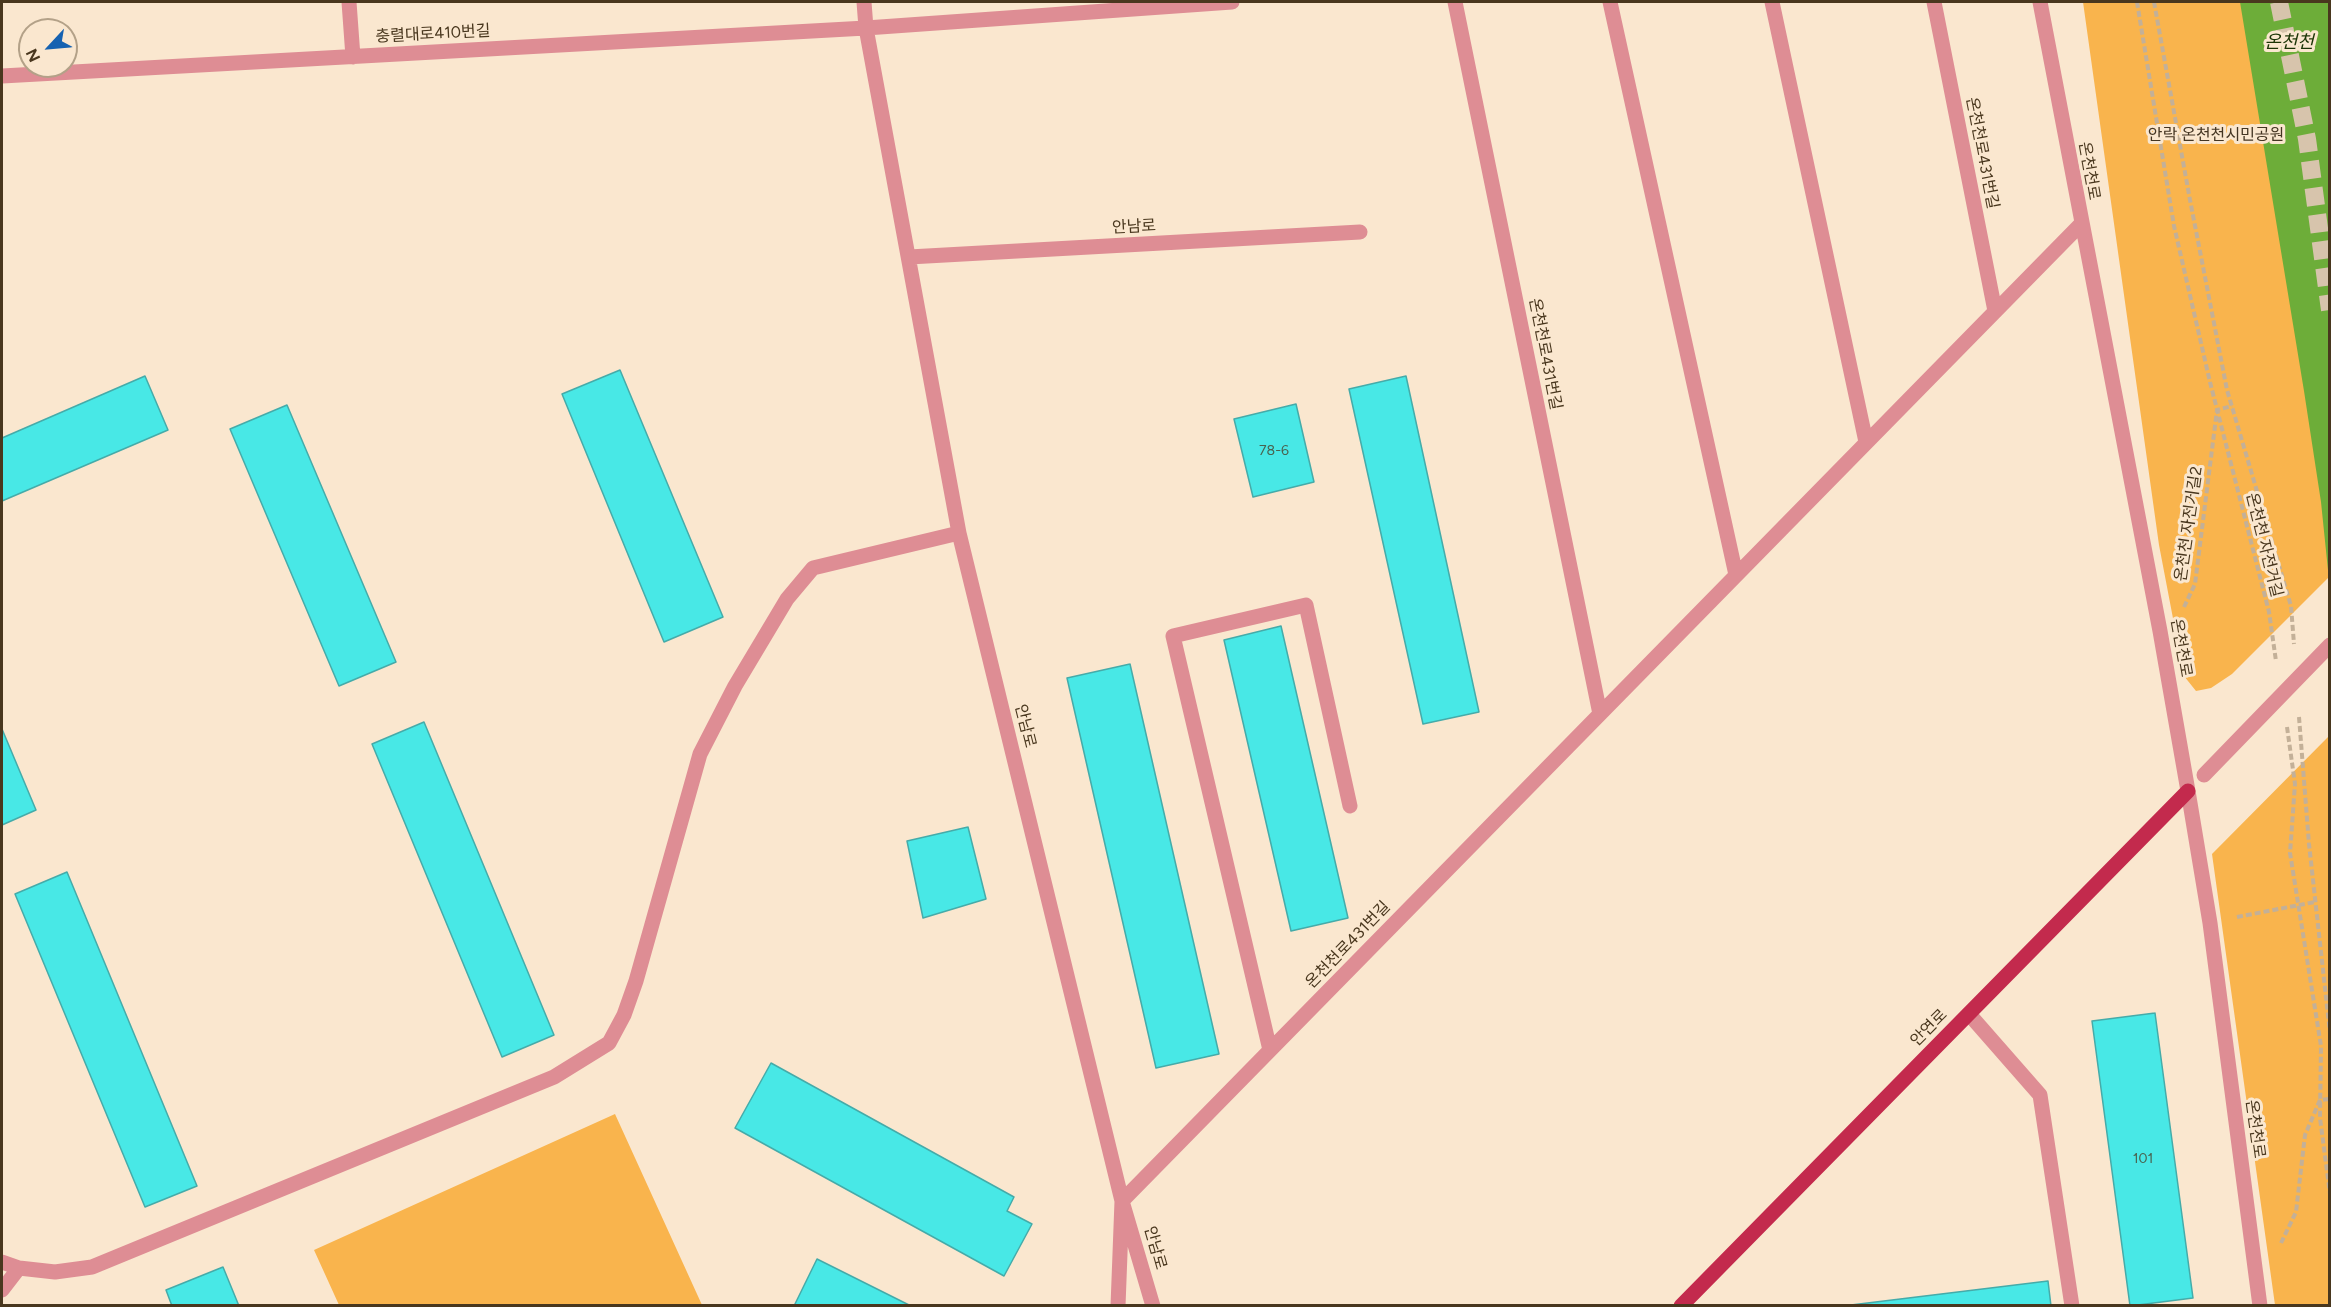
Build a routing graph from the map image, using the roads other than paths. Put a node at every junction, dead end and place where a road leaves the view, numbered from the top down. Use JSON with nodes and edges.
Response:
{"nodes":[{"id":1,"x":349,"y":2,"type":"edge"},
{"id":2,"x":864,"y":2,"type":"edge"},
{"id":3,"x":1232,"y":2,"type":"edge"},
{"id":4,"x":1455,"y":2,"type":"edge"},
{"id":5,"x":1610,"y":2,"type":"edge"},
{"id":6,"x":1772,"y":2,"type":"edge"},
{"id":7,"x":1934,"y":2,"type":"edge"},
{"id":8,"x":2040,"y":2,"type":"edge"},
{"id":9,"x":866,"y":28,"type":"junction"},
{"id":10,"x":353,"y":57,"type":"junction"},
{"id":11,"x":2,"y":76,"type":"edge"},
{"id":12,"x":2081,"y":224,"type":"junction"},
{"id":13,"x":1360,"y":232,"type":"dead end"},
{"id":14,"x":909,"y":257,"type":"junction"},
{"id":15,"x":1995,"y":311,"type":"junction"},
{"id":16,"x":1866,"y":442,"type":"junction"},
{"id":17,"x":959,"y":533,"type":"junction"},
{"id":18,"x":1736,"y":575,"type":"junction"},
{"id":19,"x":2330,"y":645,"type":"edge"},
{"id":20,"x":1600,"y":714,"type":"junction"},
{"id":21,"x":2188,"y":791,"type":"junction"},
{"id":22,"x":1350,"y":806,"type":"dead end"},
{"id":23,"x":1969,"y":1014,"type":"junction"},
{"id":24,"x":1270,"y":1050,"type":"junction"},
{"id":25,"x":1122,"y":1201,"type":"junction"},
{"id":26,"x":2,"y":1262,"type":"edge"},
{"id":27,"x":19,"y":1268,"type":"junction"},
{"id":28,"x":2,"y":1290,"type":"edge"},
{"id":29,"x":1118,"y":1305,"type":"edge"},
{"id":30,"x":1153,"y":1305,"type":"edge"},
{"id":31,"x":1681,"y":1305,"type":"edge"},
{"id":32,"x":2072,"y":1305,"type":"edge"},
{"id":33,"x":2260,"y":1305,"type":"edge"}],
"edges":[{"from":1,"to":10,"type":"street"},
{"from":2,"to":9,"type":"street","name":"안남로"},
{"from":3,"to":9,"type":"street","name":"충렬대로410번길"},
{"from":4,"to":20,"type":"street","name":"온천천로431번길"},
{"from":5,"to":18,"type":"street"},
{"from":6,"to":16,"type":"street"},
{"from":7,"to":15,"type":"street","name":"온천천로431번길"},
{"from":8,"to":12,"type":"street","name":"온천천로"},
{"from":9,"to":10,"type":"street","name":"충렬대로410번길"},
{"from":9,"to":14,"type":"street","name":"안남로"},
{"from":10,"to":11,"type":"street","name":"충렬대로410번길"},
{"from":12,"to":15,"type":"street","name":"온천천로431번길"},
{"from":12,"to":21,"type":"street","name":"온천천로"},
{"from":13,"to":14,"type":"street","name":"안남로"},
{"from":14,"to":17,"type":"street","name":"안남로"},
{"from":15,"to":16,"type":"street","name":"온천천로431번길"},
{"from":16,"to":18,"type":"street","name":"온천천로431번길"},
{"from":17,"to":25,"type":"street","name":"안남로"},
{"from":17,"to":27,"type":"street"},
{"from":18,"to":20,"type":"street","name":"온천천로431번길"},
{"from":19,"to":21,"type":"street","name":"안연로","bridge":true},
{"from":20,"to":24,"type":"street","name":"온천천로431번길"},
{"from":21,"to":23,"type":"main road","name":"안연로"},
{"from":21,"to":33,"type":"street","name":"온천천로"},
{"from":22,"to":24,"type":"street"},
{"from":23,"to":31,"type":"main road","name":"안연로"},
{"from":23,"to":32,"type":"street"},
{"from":24,"to":25,"type":"street","name":"온천천로431번길"},
{"from":25,"to":29,"type":"street","name":"안남로"},
{"from":25,"to":30,"type":"street","name":"안남로"},
{"from":26,"to":27,"type":"street"},
{"from":27,"to":28,"type":"street"}]}
